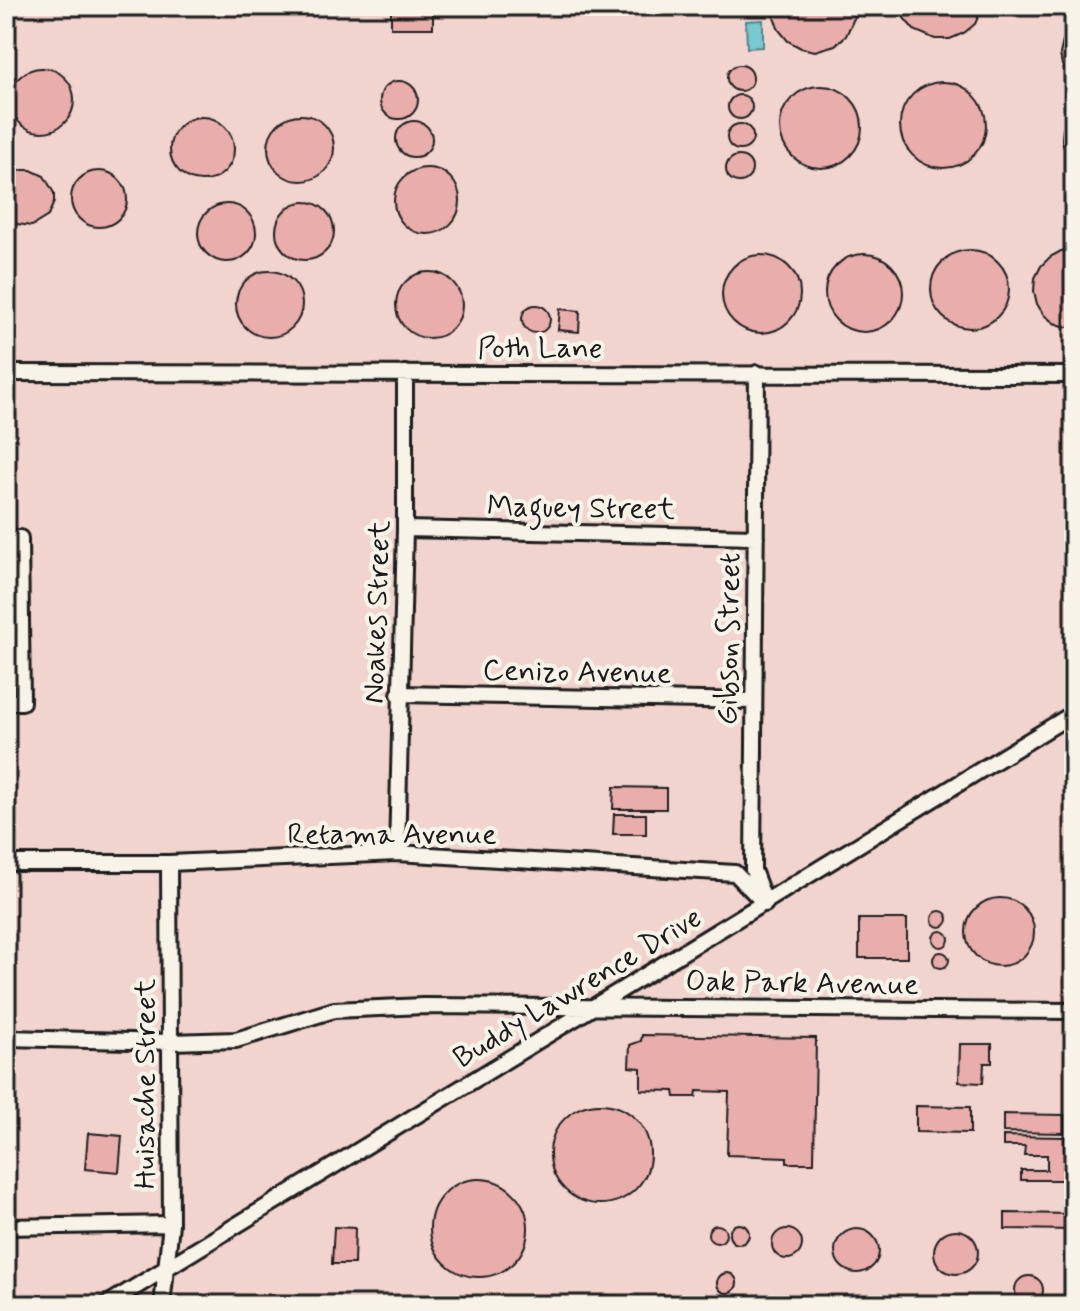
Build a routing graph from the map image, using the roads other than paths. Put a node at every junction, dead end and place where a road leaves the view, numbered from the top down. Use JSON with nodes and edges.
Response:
{"nodes":[{"id":1,"x":6,"y":373,"type":"edge"},
{"id":2,"x":405,"y":373,"type":"junction"},
{"id":3,"x":757,"y":373,"type":"junction"},
{"id":4,"x":1074,"y":375,"type":"edge"},
{"id":5,"x":405,"y":529,"type":"junction"},
{"id":6,"x":756,"y":537,"type":"junction"},
{"id":7,"x":13,"y":538,"type":"edge"},
{"id":8,"x":399,"y":694,"type":"junction"},
{"id":9,"x":753,"y":701,"type":"junction"},
{"id":10,"x":6,"y":702,"type":"edge"},
{"id":11,"x":1074,"y":713,"type":"edge"},
{"id":12,"x":397,"y":853,"type":"junction"},
{"id":13,"x":6,"y":863,"type":"edge"},
{"id":14,"x":169,"y":863,"type":"junction"},
{"id":15,"x":765,"y":904,"type":"junction"},
{"id":16,"x":595,"y":1006,"type":"junction"},
{"id":17,"x":1074,"y":1011,"type":"edge"},
{"id":18,"x":6,"y":1038,"type":"edge"},
{"id":19,"x":171,"y":1042,"type":"junction"},
{"id":20,"x":171,"y":1224,"type":"junction"},
{"id":21,"x":6,"y":1227,"type":"edge"},
{"id":22,"x":165,"y":1271,"type":"junction"},
{"id":23,"x":106,"y":1305,"type":"edge"},
{"id":24,"x":162,"y":1305,"type":"edge"}],
"edges":[{"from":1,"to":2,"type":"street","name":"Poth Lane"},
{"from":2,"to":3,"type":"street","name":"Poth Lane"},
{"from":2,"to":5,"type":"street","name":"Noakes Street"},
{"from":3,"to":4,"type":"street","name":"Poth Lane"},
{"from":3,"to":6,"type":"street","name":"Gibson Street"},
{"from":5,"to":6,"type":"street","name":"Maguey Street"},
{"from":5,"to":8,"type":"street","name":"Noakes Street"},
{"from":6,"to":9,"type":"street","name":"Gibson Street"},
{"from":7,"to":10,"type":"street"},
{"from":8,"to":9,"type":"street","name":"Cenizo Avenue"},
{"from":8,"to":12,"type":"street","name":"Noakes Street"},
{"from":9,"to":15,"type":"street","name":"Gibson Street"},
{"from":11,"to":15,"type":"street","name":"Buddy Lawrence Drive"},
{"from":12,"to":14,"type":"street","name":"Retama Avenue"},
{"from":12,"to":15,"type":"street","name":"Retama Avenue"},
{"from":13,"to":14,"type":"street","name":"Retama Avenue"},
{"from":14,"to":19,"type":"street","name":"Huisache Street"},
{"from":15,"to":16,"type":"street","name":"Buddy Lawrence Drive"},
{"from":16,"to":17,"type":"street","name":"Oak Park Avenue"},
{"from":16,"to":19,"type":"street","name":"Oak Park Avenue"},
{"from":16,"to":22,"type":"street","name":"Buddy Lawrence Drive"},
{"from":18,"to":19,"type":"street","name":"Oak Park Avenue"},
{"from":19,"to":20,"type":"street","name":"Huisache Street"},
{"from":20,"to":21,"type":"street"},
{"from":20,"to":22,"type":"street","name":"Huisache Street"},
{"from":22,"to":23,"type":"street","name":"Buddy Lawrence Drive"},
{"from":22,"to":24,"type":"street","name":"Huisache Street"}]}
